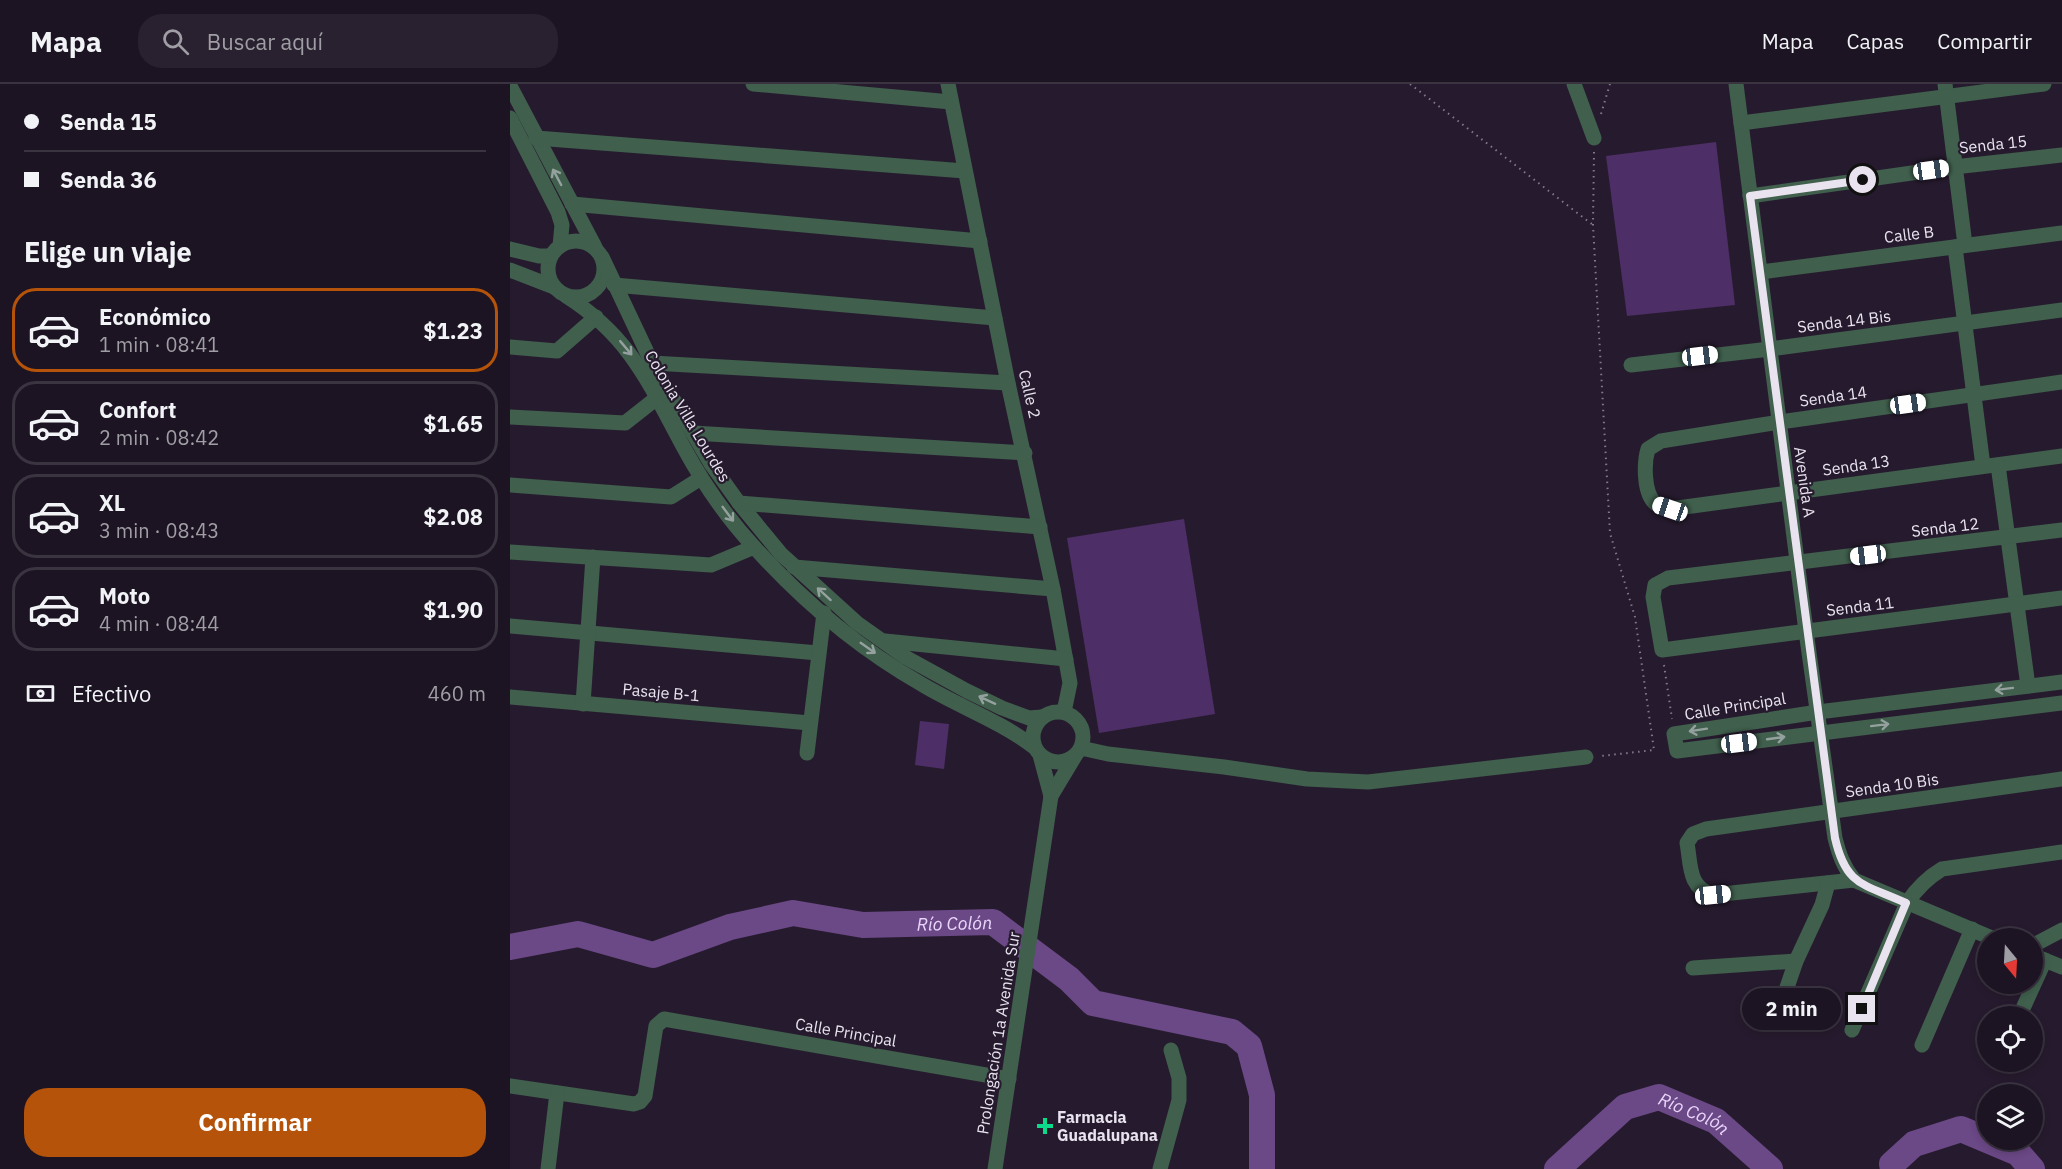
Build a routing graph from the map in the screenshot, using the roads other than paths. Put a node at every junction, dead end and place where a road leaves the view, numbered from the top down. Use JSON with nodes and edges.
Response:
{"nodes":[{"id":1,"x":753,"y":84,"type":"edge"},
{"id":2,"x":948,"y":84,"type":"edge"},
{"id":3,"x":1574,"y":84,"type":"edge"},
{"id":4,"x":1736,"y":84,"type":"edge"},
{"id":5,"x":2044,"y":84,"type":"edge"},
{"id":6,"x":510,"y":86,"type":"edge"},
{"id":7,"x":1946,"y":91,"type":"edge"},
{"id":8,"x":951,"y":102,"type":"junction"},
{"id":9,"x":510,"y":118,"type":"edge"},
{"id":10,"x":1741,"y":123,"type":"junction"},
{"id":11,"x":536,"y":138,"type":"junction"},
{"id":12,"x":1594,"y":138,"type":"road end"},
{"id":13,"x":2062,"y":155,"type":"edge"},
{"id":14,"x":1954,"y":167,"type":"junction"},
{"id":15,"x":965,"y":171,"type":"junction"},
{"id":16,"x":1750,"y":196,"type":"junction"},
{"id":17,"x":572,"y":204,"type":"junction"},
{"id":18,"x":2062,"y":233,"type":"edge"},
{"id":19,"x":980,"y":241,"type":"junction"},
{"id":20,"x":1960,"y":246,"type":"junction"},
{"id":21,"x":510,"y":249,"type":"edge"},
{"id":22,"x":555,"y":251,"type":"junction"},
{"id":23,"x":598,"y":252,"type":"junction"},
{"id":24,"x":510,"y":270,"type":"edge"},
{"id":25,"x":1761,"y":272,"type":"junction"},
{"id":26,"x":615,"y":285,"type":"junction"},
{"id":27,"x":554,"y":286,"type":"junction"},
{"id":28,"x":566,"y":296,"type":"junction"},
{"id":29,"x":2062,"y":310,"type":"edge"},
{"id":30,"x":596,"y":317,"type":"junction"},
{"id":31,"x":995,"y":318,"type":"junction"},
{"id":32,"x":1965,"y":324,"type":"junction"},
{"id":33,"x":510,"y":347,"type":"edge"},
{"id":34,"x":1770,"y":349,"type":"junction"},
{"id":35,"x":652,"y":363,"type":"junction"},
{"id":36,"x":1631,"y":365,"type":"dead end"},
{"id":37,"x":2062,"y":382,"type":"edge"},
{"id":38,"x":1008,"y":383,"type":"junction"},
{"id":39,"x":1972,"y":394,"type":"junction"},
{"id":40,"x":658,"y":397,"type":"junction"},
{"id":41,"x":510,"y":417,"type":"edge"},
{"id":42,"x":1779,"y":422,"type":"junction"},
{"id":43,"x":693,"y":433,"type":"junction"},
{"id":44,"x":1025,"y":453,"type":"junction"},
{"id":45,"x":2062,"y":456,"type":"edge"},
{"id":46,"x":1998,"y":465,"type":"junction"},
{"id":47,"x":1983,"y":466,"type":"junction"},
{"id":48,"x":701,"y":478,"type":"junction"},
{"id":49,"x":510,"y":485,"type":"edge"},
{"id":50,"x":1788,"y":493,"type":"junction"},
{"id":51,"x":739,"y":503,"type":"junction"},
{"id":52,"x":1656,"y":504,"type":"joint"},
{"id":53,"x":1040,"y":527,"type":"junction"},
{"id":54,"x":2062,"y":530,"type":"edge"},
{"id":55,"x":2008,"y":537,"type":"junction"},
{"id":56,"x":754,"y":547,"type":"junction"},
{"id":57,"x":510,"y":552,"type":"edge"},
{"id":58,"x":593,"y":556,"type":"junction"},
{"id":59,"x":1798,"y":564,"type":"junction"},
{"id":60,"x":795,"y":567,"type":"junction"},
{"id":61,"x":1053,"y":589,"type":"junction"},
{"id":62,"x":2062,"y":598,"type":"edge"},
{"id":63,"x":2018,"y":604,"type":"junction"},
{"id":64,"x":824,"y":613,"type":"junction"},
{"id":65,"x":510,"y":626,"type":"edge"},
{"id":66,"x":1806,"y":631,"type":"junction"},
{"id":67,"x":588,"y":632,"type":"junction"},
{"id":68,"x":882,"y":641,"type":"junction"},
{"id":69,"x":1662,"y":650,"type":"joint"},
{"id":70,"x":818,"y":653,"type":"junction"},
{"id":71,"x":1066,"y":659,"type":"junction"},
{"id":72,"x":2062,"y":682,"type":"edge"},
{"id":73,"x":2028,"y":686,"type":"junction"},
{"id":74,"x":510,"y":697,"type":"edge"},
{"id":75,"x":2062,"y":703,"type":"edge"},
{"id":76,"x":583,"y":704,"type":"junction"},
{"id":77,"x":1064,"y":712,"type":"junction"},
{"id":78,"x":1818,"y":712,"type":"junction"},
{"id":79,"x":1042,"y":717,"type":"junction"},
{"id":80,"x":810,"y":723,"type":"junction"},
{"id":81,"x":1822,"y":732,"type":"junction"},
{"id":82,"x":1037,"y":751,"type":"junction"},
{"id":83,"x":1078,"y":752,"type":"junction"},
{"id":84,"x":807,"y":753,"type":"dead end"},
{"id":85,"x":1586,"y":757,"type":"road end"},
{"id":86,"x":2062,"y":779,"type":"edge"},
{"id":87,"x":1051,"y":796,"type":"junction"},
{"id":88,"x":1832,"y":812,"type":"junction"},
{"id":89,"x":2062,"y":852,"type":"edge"},
{"id":90,"x":1854,"y":880,"type":"junction"},
{"id":91,"x":1828,"y":883,"type":"junction"},
{"id":92,"x":1906,"y":903,"type":"junction"},
{"id":93,"x":1972,"y":930,"type":"junction"},
{"id":94,"x":2062,"y":930,"type":"edge"},
{"id":95,"x":1977,"y":932,"type":"edge"},
{"id":96,"x":2043,"y":940,"type":"edge"},
{"id":97,"x":2043,"y":959,"type":"edge"},
{"id":98,"x":1796,"y":961,"type":"junction"},
{"id":99,"x":2062,"y":967,"type":"edge"},
{"id":100,"x":1693,"y":968,"type":"dead end"},
{"id":101,"x":1783,"y":999,"type":"dead end"},
{"id":102,"x":1852,"y":1030,"type":"dead end"},
{"id":103,"x":1922,"y":1045,"type":"dead end"},
{"id":104,"x":1171,"y":1050,"type":"dead end"},
{"id":105,"x":1009,"y":1079,"type":"junction"},
{"id":106,"x":510,"y":1086,"type":"edge"},
{"id":107,"x":556,"y":1093,"type":"junction"},
{"id":108,"x":548,"y":1169,"type":"edge"},
{"id":109,"x":995,"y":1169,"type":"edge"},
{"id":110,"x":1160,"y":1169,"type":"edge"}],
"edges":[{"from":1,"to":8,"type":"street"},
{"from":2,"to":8,"type":"street","name":"Calle 2"},
{"from":3,"to":12,"type":"street"},
{"from":4,"to":10,"type":"street","name":"Avenida A"},
{"from":5,"to":7,"type":"street"},
{"from":6,"to":11,"type":"street","name":"Colonia Villa Lourdes"},
{"from":7,"to":10,"type":"street"},
{"from":7,"to":14,"type":"street"},
{"from":8,"to":15,"type":"street","name":"Calle 2"},
{"from":9,"to":22,"type":"street"},
{"from":10,"to":16,"type":"street","name":"Avenida A"},
{"from":11,"to":15,"type":"street"},
{"from":17,"to":11,"type":"street","name":"Colonia Villa Lourdes","one_way":true},
{"from":13,"to":14,"type":"street","name":"Senda 15"},
{"from":14,"to":16,"type":"street","name":"Senda 15"},
{"from":14,"to":20,"type":"street"},
{"from":15,"to":19,"type":"street","name":"Calle 2"},
{"from":16,"to":25,"type":"street","name":"Avenida A"},
{"from":17,"to":19,"type":"street"},
{"from":17,"to":23,"type":"street","name":"Colonia Villa Lourdes"},
{"from":18,"to":20,"type":"street","name":"Calle B"},
{"from":19,"to":31,"type":"street","name":"Calle 2"},
{"from":20,"to":25,"type":"street","name":"Calle B"},
{"from":20,"to":32,"type":"street"},
{"from":21,"to":22,"type":"street"},
{"from":22,"to":23,"type":"street"},
{"from":22,"to":27,"type":"street"},
{"from":23,"to":26,"type":"street","name":"Colonia Villa Lourdes"},
{"from":23,"to":28,"type":"street"},
{"from":24,"to":27,"type":"street"},
{"from":25,"to":34,"type":"street","name":"Avenida A"},
{"from":26,"to":31,"type":"street"},
{"from":26,"to":35,"type":"street","name":"Colonia Villa Lourdes"},
{"from":27,"to":28,"type":"street"},
{"from":28,"to":30,"type":"street","name":"Colonia Villa Lourdes"},
{"from":29,"to":32,"type":"street","name":"Senda 14 Bis"},
{"from":30,"to":33,"type":"street"},
{"from":30,"to":40,"type":"street","name":"Colonia Villa Lourdes","one_way":true},
{"from":31,"to":38,"type":"street","name":"Calle 2"},
{"from":32,"to":34,"type":"street","name":"Senda 14 Bis"},
{"from":32,"to":39,"type":"street"},
{"from":34,"to":36,"type":"street","name":"Senda 14 Bis"},
{"from":34,"to":42,"type":"street","name":"Avenida A"},
{"from":35,"to":38,"type":"street"},
{"from":35,"to":43,"type":"street","name":"Colonia Villa Lourdes"},
{"from":37,"to":39,"type":"street","name":"Senda 14"},
{"from":38,"to":44,"type":"street","name":"Calle 2"},
{"from":39,"to":42,"type":"street","name":"Senda 14"},
{"from":39,"to":47,"type":"street"},
{"from":40,"to":41,"type":"street"},
{"from":40,"to":48,"type":"street","name":"Colonia Villa Lourdes"},
{"from":42,"to":50,"type":"street","name":"Avenida A"},
{"from":42,"to":52,"type":"street","name":"Senda 14"},
{"from":43,"to":44,"type":"street"},
{"from":43,"to":51,"type":"street","name":"Colonia Villa Lourdes"},
{"from":44,"to":53,"type":"street","name":"Calle 2"},
{"from":45,"to":46,"type":"street","name":"Senda 13"},
{"from":46,"to":47,"type":"street","name":"Senda 13"},
{"from":46,"to":55,"type":"street"},
{"from":47,"to":50,"type":"street","name":"Senda 13"},
{"from":48,"to":49,"type":"street"},
{"from":48,"to":56,"type":"street","name":"Colonia Villa Lourdes","one_way":true},
{"from":50,"to":52,"type":"street","name":"Senda 13"},
{"from":50,"to":59,"type":"street","name":"Avenida A"},
{"from":51,"to":53,"type":"street"},
{"from":51,"to":60,"type":"street","name":"Colonia Villa Lourdes"},
{"from":53,"to":61,"type":"street","name":"Calle 2"},
{"from":54,"to":55,"type":"street","name":"Senda 12"},
{"from":55,"to":59,"type":"street","name":"Senda 12"},
{"from":55,"to":63,"type":"street"},
{"from":56,"to":58,"type":"street"},
{"from":56,"to":64,"type":"street","name":"Colonia Villa Lourdes"},
{"from":57,"to":58,"type":"street"},
{"from":58,"to":67,"type":"street"},
{"from":59,"to":66,"type":"street","name":"Avenida A"},
{"from":59,"to":69,"type":"street","name":"Senda 12"},
{"from":60,"to":61,"type":"street"},
{"from":68,"to":60,"type":"street","name":"Colonia Villa Lourdes","one_way":true},
{"from":61,"to":71,"type":"street","name":"Calle 2"},
{"from":62,"to":63,"type":"street","name":"Senda 11"},
{"from":63,"to":66,"type":"street","name":"Senda 11"},
{"from":63,"to":73,"type":"street"},
{"from":64,"to":70,"type":"street"},
{"from":64,"to":82,"type":"street","name":"Colonia Villa Lourdes","one_way":true},
{"from":65,"to":67,"type":"street"},
{"from":66,"to":69,"type":"street","name":"Senda 11"},
{"from":66,"to":78,"type":"street","name":"Avenida A"},
{"from":67,"to":70,"type":"street"},
{"from":67,"to":76,"type":"street"},
{"from":68,"to":71,"type":"street"},
{"from":79,"to":68,"type":"street","name":"Colonia Villa Lourdes","one_way":true},
{"from":70,"to":80,"type":"street"},
{"from":71,"to":77,"type":"street","name":"Calle 2"},
{"from":72,"to":73,"type":"street","name":"Calle Principal"},
{"from":73,"to":78,"type":"street","name":"Calle Principal","one_way":true},
{"from":74,"to":76,"type":"street","name":"Pasaje B-1"},
{"from":81,"to":75,"type":"street","name":"Calle Principal","one_way":true},
{"from":76,"to":80,"type":"street","name":"Pasaje B-1"},
{"from":77,"to":79,"type":"street"},
{"from":77,"to":83,"type":"street"},
{"from":78,"to":81,"type":"street","name":"Avenida A"},
{"from":78,"to":81,"type":"street","name":"Calle Principal","one_way":true},
{"from":79,"to":82,"type":"street"},
{"from":80,"to":84,"type":"street"},
{"from":81,"to":88,"type":"street","name":"Avenida A"},
{"from":82,"to":83,"type":"street"},
{"from":82,"to":87,"type":"street","name":"Prolongación 1a Avenida Sur"},
{"from":83,"to":85,"type":"street"},
{"from":83,"to":87,"type":"street","name":"Prolongación 1a Avenida Sur"},
{"from":86,"to":88,"type":"street","name":"Senda 10 Bis"},
{"from":87,"to":105,"type":"street","name":"Prolongación 1a Avenida Sur"},
{"from":88,"to":90,"type":"street","name":"Avenida A"},
{"from":88,"to":91,"type":"street","name":"Senda 10 Bis"},
{"from":89,"to":92,"type":"street"},
{"from":90,"to":91,"type":"street"},
{"from":90,"to":92,"type":"street"},
{"from":91,"to":98,"type":"street"},
{"from":92,"to":93,"type":"street"},
{"from":92,"to":102,"type":"street"},
{"from":93,"to":95,"type":"street"},
{"from":93,"to":103,"type":"street"},
{"from":94,"to":96,"type":"street"},
{"from":97,"to":99,"type":"street"},
{"from":98,"to":100,"type":"street"},
{"from":98,"to":101,"type":"street"},
{"from":104,"to":110,"type":"street"},
{"from":105,"to":107,"type":"street","name":"Calle Principal"},
{"from":105,"to":109,"type":"street","name":"Prolongación 1a Avenida Sur"},
{"from":106,"to":107,"type":"street"},
{"from":107,"to":108,"type":"street"}]}
